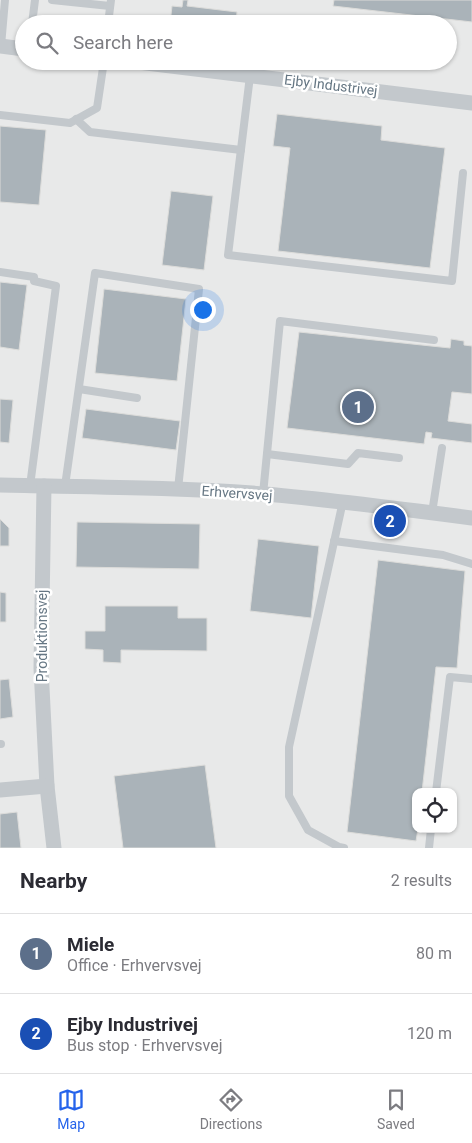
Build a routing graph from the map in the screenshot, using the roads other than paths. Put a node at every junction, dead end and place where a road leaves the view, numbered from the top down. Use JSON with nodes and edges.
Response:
{"nodes":[{"id":1,"x":5,"y":0,"type":"edge"},
{"id":2,"x":35,"y":0,"type":"edge"},
{"id":3,"x":52,"y":0,"type":"edge"},
{"id":4,"x":110,"y":3,"type":"edge"},
{"id":5,"x":33,"y":15,"type":"edge"},
{"id":6,"x":0,"y":46,"type":"edge"},
{"id":7,"x":15,"y":48,"type":"edge"},
{"id":8,"x":103,"y":70,"type":"edge"},
{"id":9,"x":202,"y":70,"type":"edge"},
{"id":10,"x":250,"y":76,"type":"junction"},
{"id":11,"x":472,"y":103,"type":"edge"},
{"id":12,"x":0,"y":116,"type":"edge"},
{"id":13,"x":76,"y":120,"type":"junction"},
{"id":14,"x":241,"y":150,"type":"junction"},
{"id":15,"x":464,"y":173,"type":"dead end"},
{"id":16,"x":0,"y":272,"type":"edge"},
{"id":17,"x":434,"y":340,"type":"dead end"},
{"id":18,"x":79,"y":389,"type":"junction"},
{"id":19,"x":137,"y":398,"type":"dead end"},
{"id":20,"x":442,"y":448,"type":"dead end"},
{"id":21,"x":267,"y":454,"type":"junction"},
{"id":22,"x":399,"y":458,"type":"dead end"},
{"id":23,"x":0,"y":485,"type":"edge"},
{"id":24,"x":37,"y":486,"type":"junction"},
{"id":25,"x":65,"y":486,"type":"junction"},
{"id":26,"x":178,"y":489,"type":"junction"},
{"id":27,"x":263,"y":494,"type":"junction"},
{"id":28,"x":343,"y":501,"type":"junction"},
{"id":29,"x":432,"y":513,"type":"junction"},
{"id":30,"x":472,"y":518,"type":"edge"},
{"id":31,"x":334,"y":541,"type":"junction"},
{"id":32,"x":472,"y":564,"type":"edge"},
{"id":33,"x":472,"y":679,"type":"edge"},
{"id":34,"x":47,"y":786,"type":"junction"},
{"id":35,"x":436,"y":788,"type":"edge"},
{"id":36,"x":0,"y":790,"type":"edge"},
{"id":37,"x":431,"y":833,"type":"edge"},
{"id":38,"x":54,"y":848,"type":"edge"},
{"id":39,"x":344,"y":848,"type":"edge"},
{"id":40,"x":429,"y":848,"type":"edge"}],
"edges":[{"from":1,"to":6,"type":"lane"},
{"from":2,"to":5,"type":"lane"},
{"from":3,"to":4,"type":"lane"},
{"from":6,"to":7,"type":"street"},
{"from":8,"to":13,"type":"lane"},
{"from":9,"to":10,"type":"street","name":"Ejby Industrivej"},
{"from":10,"to":11,"type":"street","name":"Ejby Industrivej"},
{"from":10,"to":14,"type":"lane"},
{"from":12,"to":13,"type":"lane"},
{"from":13,"to":14,"type":"lane"},
{"from":14,"to":15,"type":"lane"},
{"from":16,"to":24,"type":"lane"},
{"from":17,"to":21,"type":"lane"},
{"from":18,"to":19,"type":"lane"},
{"from":18,"to":25,"type":"lane"},
{"from":18,"to":26,"type":"lane"},
{"from":20,"to":29,"type":"lane"},
{"from":21,"to":22,"type":"lane"},
{"from":21,"to":27,"type":"lane"},
{"from":23,"to":24,"type":"street","name":"Erhvervsvej"},
{"from":24,"to":25,"type":"street","name":"Erhvervsvej"},
{"from":24,"to":34,"type":"street","name":"Produktionsvej"},
{"from":25,"to":26,"type":"street","name":"Erhvervsvej"},
{"from":26,"to":27,"type":"street","name":"Erhvervsvej"},
{"from":27,"to":28,"type":"street","name":"Erhvervsvej"},
{"from":28,"to":29,"type":"street","name":"Erhvervsvej"},
{"from":28,"to":31,"type":"lane"},
{"from":29,"to":30,"type":"street","name":"Erhvervsvej"},
{"from":31,"to":32,"type":"lane"},
{"from":31,"to":39,"type":"lane"},
{"from":33,"to":35,"type":"lane"},
{"from":34,"to":36,"type":"street"},
{"from":34,"to":38,"type":"street","name":"Produktionsvej"},
{"from":37,"to":40,"type":"lane"}]}
